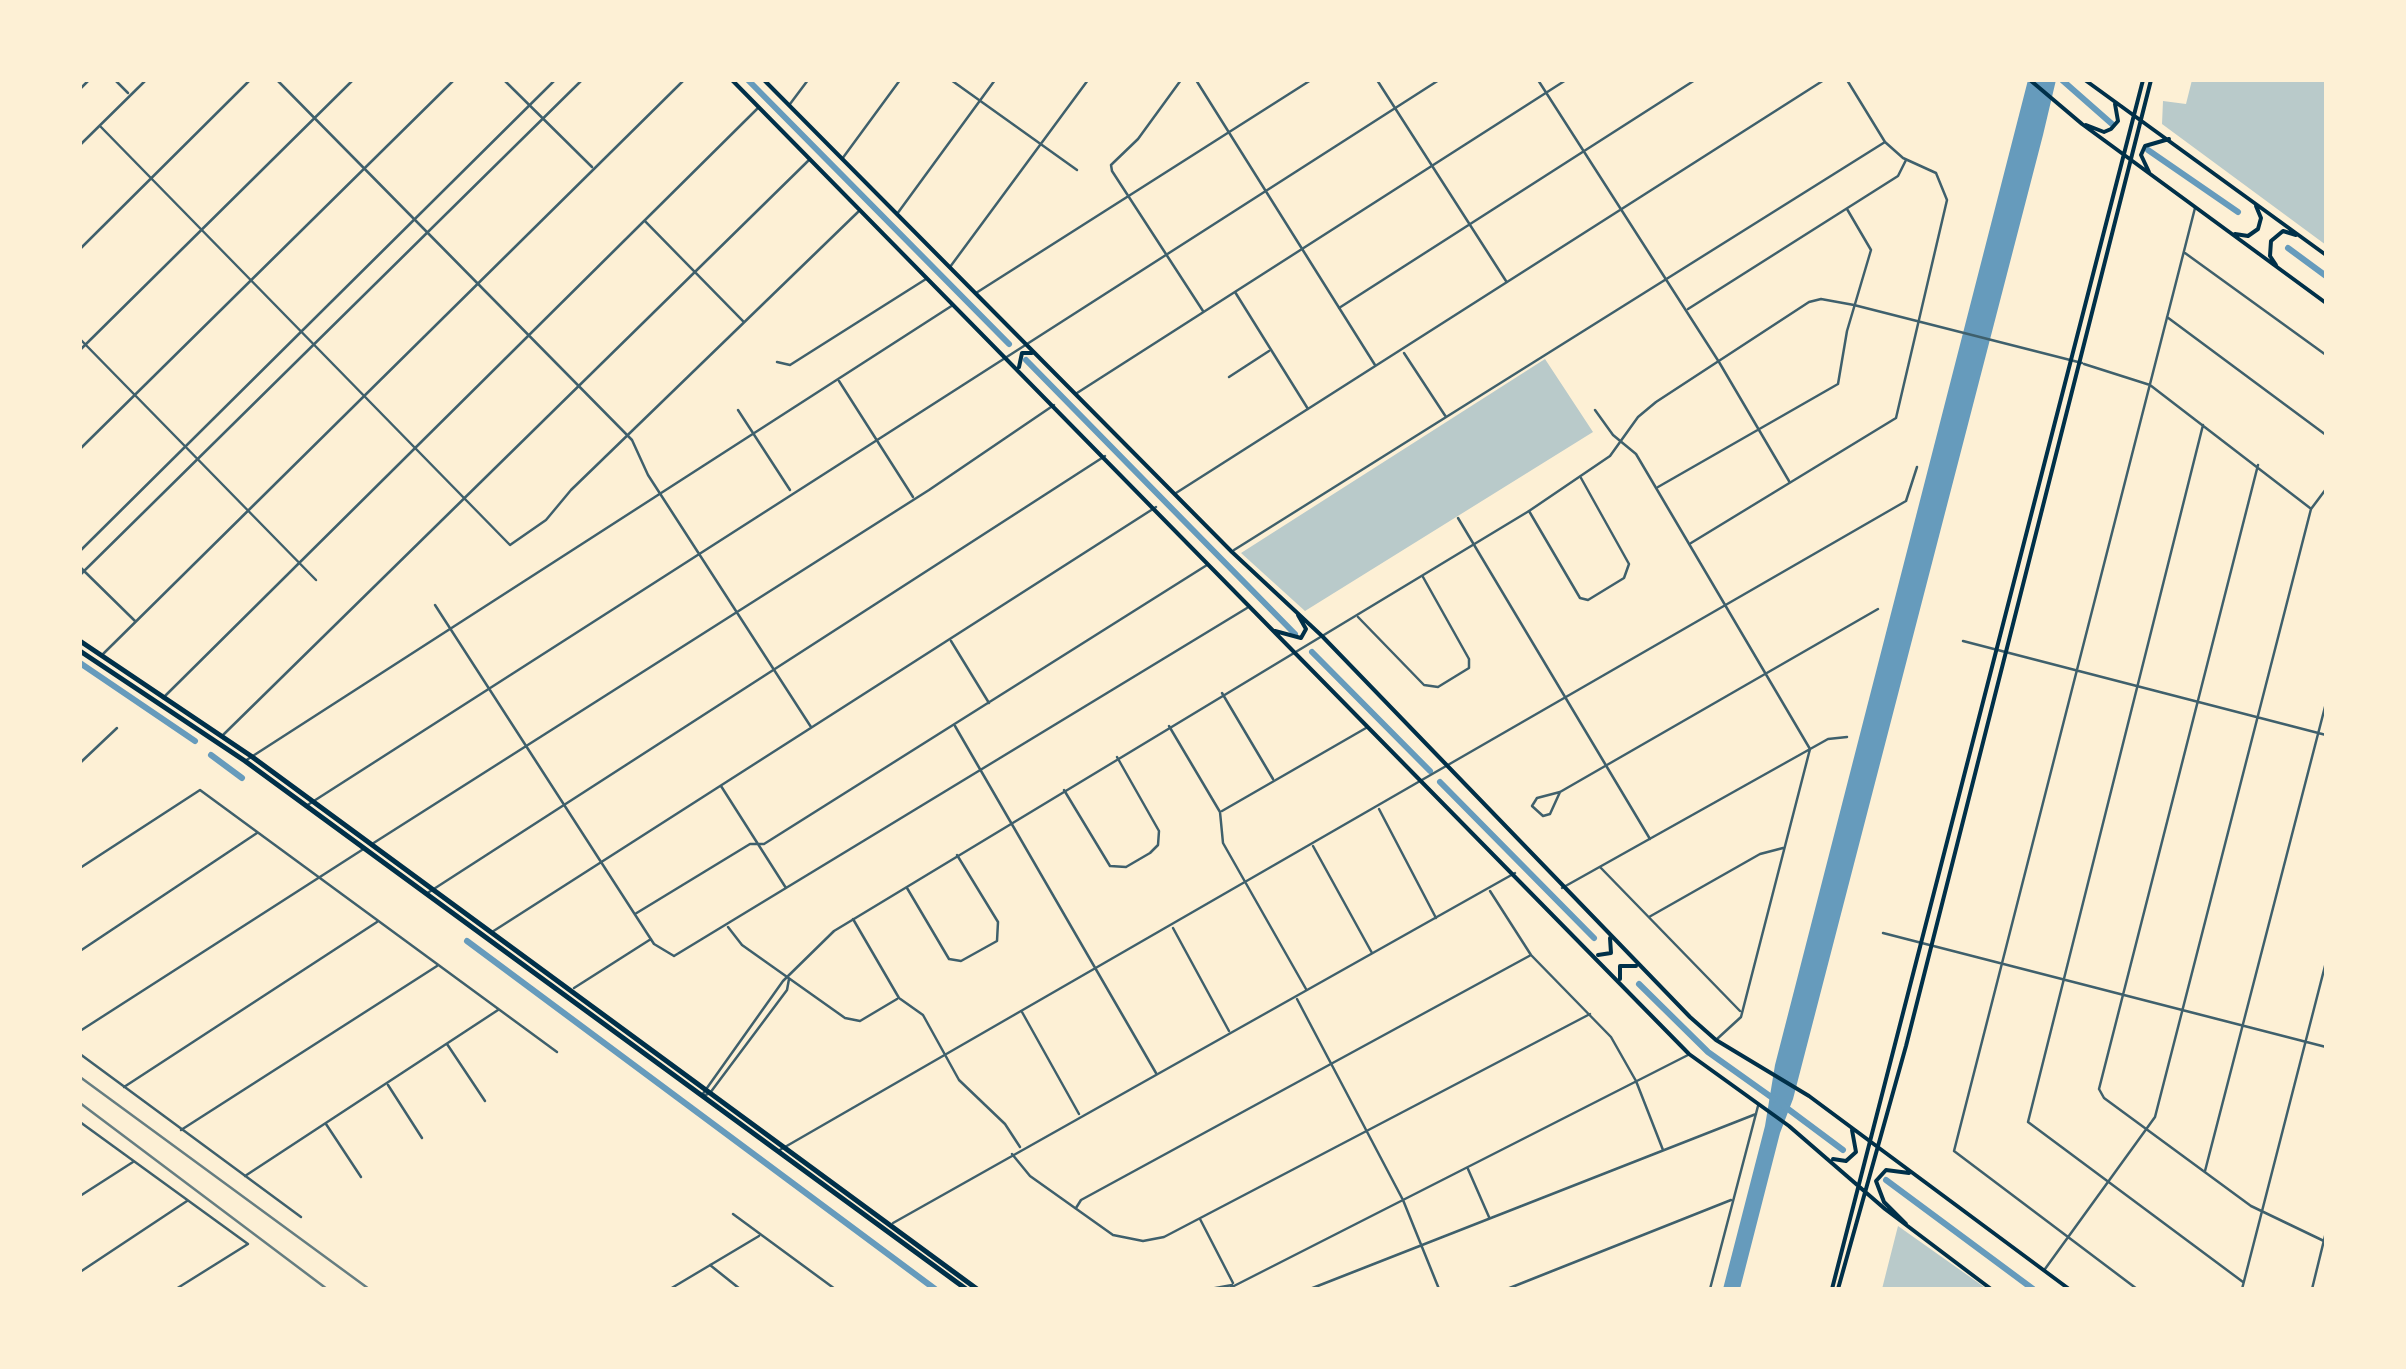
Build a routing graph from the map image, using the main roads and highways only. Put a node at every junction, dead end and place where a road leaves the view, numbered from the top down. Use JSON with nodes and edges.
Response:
{"nodes":[{"id":1,"x":732,"y":80,"type":"edge"},
{"id":2,"x":764,"y":80,"type":"edge"},
{"id":3,"x":2030,"y":80,"type":"edge"},
{"id":4,"x":2085,"y":80,"type":"edge"},
{"id":5,"x":2142,"y":80,"type":"edge"},
{"id":6,"x":2151,"y":80,"type":"edge"},
{"id":7,"x":2110,"y":98,"type":"junction"},
{"id":8,"x":2132,"y":114,"type":"junction"},
{"id":9,"x":2142,"y":120,"type":"junction"},
{"id":10,"x":2082,"y":124,"type":"junction"},
{"id":11,"x":2169,"y":139,"type":"junction"},
{"id":12,"x":2121,"y":153,"type":"junction"},
{"id":13,"x":2132,"y":161,"type":"junction"},
{"id":14,"x":2152,"y":175,"type":"junction"},
{"id":15,"x":2251,"y":200,"type":"junction"},
{"id":16,"x":2230,"y":234,"type":"junction"},
{"id":17,"x":2301,"y":236,"type":"junction"},
{"id":18,"x":2326,"y":254,"type":"edge"},
{"id":19,"x":2278,"y":268,"type":"junction"},
{"id":20,"x":2326,"y":303,"type":"edge"},
{"id":21,"x":1040,"y":358,"type":"junction"},
{"id":22,"x":1020,"y":371,"type":"junction"},
{"id":23,"x":2033,"y":506,"type":"junction"},
{"id":24,"x":2044,"y":509,"type":"junction"},
{"id":25,"x":1295,"y":611,"type":"junction"},
{"id":26,"x":1266,"y":626,"type":"junction"},
{"id":27,"x":80,"y":641,"type":"edge"},
{"id":28,"x":80,"y":651,"type":"edge"},
{"id":29,"x":99,"y":658,"type":"junction"},
{"id":30,"x":308,"y":804,"type":"junction"},
{"id":31,"x":489,"y":934,"type":"junction"},
{"id":32,"x":1610,"y":936,"type":"junction"},
{"id":33,"x":1590,"y":950,"type":"junction"},
{"id":34,"x":1644,"y":971,"type":"junction"},
{"id":35,"x":1621,"y":981,"type":"junction"},
{"id":36,"x":618,"y":1030,"type":"junction"},
{"id":37,"x":1851,"y":1128,"type":"junction"},
{"id":38,"x":1870,"y":1142,"type":"junction"},
{"id":39,"x":1878,"y":1148,"type":"junction"},
{"id":40,"x":780,"y":1149,"type":"junction"},
{"id":41,"x":1828,"y":1157,"type":"junction"},
{"id":42,"x":1922,"y":1180,"type":"junction"},
{"id":43,"x":1859,"y":1184,"type":"junction"},
{"id":44,"x":1866,"y":1191,"type":"junction"},
{"id":45,"x":888,"y":1226,"type":"junction"},
{"id":46,"x":1909,"y":1228,"type":"junction"},
{"id":47,"x":1839,"y":1275,"type":"junction"},
{"id":48,"x":966,"y":1289,"type":"edge"},
{"id":49,"x":976,"y":1289,"type":"edge"},
{"id":50,"x":1836,"y":1289,"type":"edge"},
{"id":51,"x":1991,"y":1289,"type":"edge"},
{"id":52,"x":2069,"y":1289,"type":"edge"}],
"edges":[{"from":1,"to":22,"type":"main road"},
{"from":2,"to":21,"type":"main road"},
{"from":3,"to":10,"type":"main road"},
{"from":4,"to":7,"type":"main road"},
{"from":5,"to":8,"type":"main road"},
{"from":6,"to":9,"type":"main road"},
{"from":7,"to":8,"type":"main road"},
{"from":7,"to":10,"type":"main road"},
{"from":8,"to":9,"type":"main road"},
{"from":8,"to":12,"type":"main road"},
{"from":9,"to":11,"type":"main road"},
{"from":9,"to":13,"type":"main road"},
{"from":10,"to":12,"type":"main road"},
{"from":11,"to":14,"type":"main road"},
{"from":11,"to":15,"type":"main road"},
{"from":12,"to":13,"type":"main road"},
{"from":12,"to":23,"type":"main road"},
{"from":13,"to":14,"type":"main road"},
{"from":13,"to":24,"type":"main road"},
{"from":14,"to":16,"type":"main road"},
{"from":15,"to":16,"type":"main road"},
{"from":15,"to":17,"type":"main road"},
{"from":16,"to":19,"type":"main road"},
{"from":17,"to":18,"type":"main road"},
{"from":17,"to":19,"type":"main road"},
{"from":19,"to":20,"type":"main road"},
{"from":21,"to":22,"type":"main road"},
{"from":21,"to":25,"type":"main road"},
{"from":22,"to":26,"type":"main road"},
{"from":23,"to":24,"type":"main road"},
{"from":23,"to":38,"type":"main road"},
{"from":24,"to":39,"type":"main road"},
{"from":25,"to":26,"type":"main road"},
{"from":25,"to":32,"type":"main road"},
{"from":26,"to":33,"type":"main road"},
{"from":27,"to":29,"type":"highway"},
{"from":28,"to":29,"type":"highway"},
{"from":29,"to":30,"type":"highway"},
{"from":30,"to":31,"type":"highway"},
{"from":30,"to":31,"type":"highway"},
{"from":31,"to":36,"type":"highway"},
{"from":32,"to":33,"type":"main road"},
{"from":32,"to":34,"type":"main road"},
{"from":33,"to":35,"type":"main road"},
{"from":34,"to":35,"type":"main road"},
{"from":34,"to":37,"type":"main road"},
{"from":35,"to":41,"type":"main road"},
{"from":36,"to":40,"type":"highway"},
{"from":36,"to":40,"type":"highway"},
{"from":37,"to":38,"type":"main road"},
{"from":37,"to":41,"type":"main road"},
{"from":38,"to":39,"type":"main road"},
{"from":38,"to":43,"type":"main road"},
{"from":39,"to":42,"type":"main road"},
{"from":39,"to":44,"type":"main road"},
{"from":40,"to":45,"type":"highway"},
{"from":41,"to":43,"type":"main road"},
{"from":42,"to":46,"type":"main road"},
{"from":42,"to":52,"type":"main road"},
{"from":43,"to":44,"type":"main road"},
{"from":43,"to":47,"type":"main road"},
{"from":44,"to":46,"type":"main road"},
{"from":44,"to":47,"type":"main road"},
{"from":45,"to":48,"type":"highway"},
{"from":45,"to":49,"type":"highway"},
{"from":46,"to":51,"type":"main road"},
{"from":47,"to":50,"type":"main road"}]}
